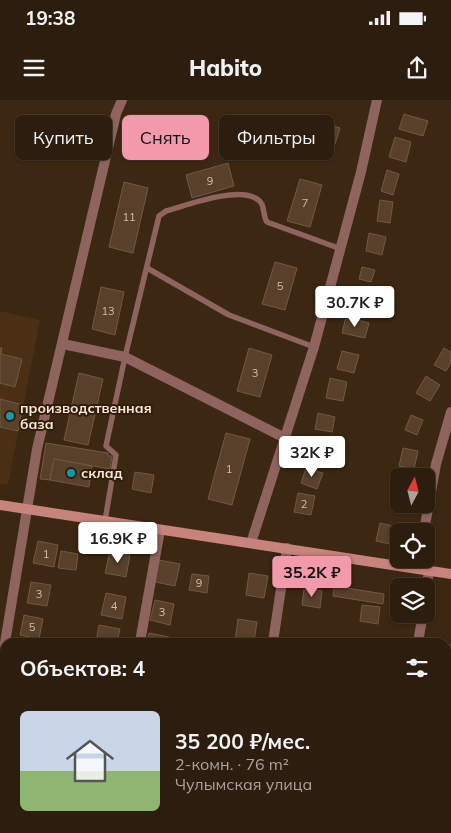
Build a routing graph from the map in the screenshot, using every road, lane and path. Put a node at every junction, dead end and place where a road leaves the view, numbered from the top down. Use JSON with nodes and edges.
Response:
{"nodes":[{"id":1,"x":122,"y":100,"type":"edge"},
{"id":2,"x":377,"y":100,"type":"edge"},
{"id":3,"x":340,"y":249,"type":"junction"},
{"id":4,"x":147,"y":268,"type":"junction"},
{"id":5,"x":63,"y":344,"type":"junction"},
{"id":6,"x":314,"y":346,"type":"junction"},
{"id":7,"x":125,"y":357,"type":"junction"},
{"id":8,"x":451,"y":412,"type":"edge"},
{"id":9,"x":285,"y":438,"type":"junction"},
{"id":10,"x":0,"y":505,"type":"edge"},
{"id":11,"x":26,"y":509,"type":"junction"},
{"id":12,"x":105,"y":521,"type":"junction"},
{"id":13,"x":425,"y":523,"type":"edge"},
{"id":14,"x":160,"y":530,"type":"junction"},
{"id":15,"x":252,"y":543,"type":"junction"},
{"id":16,"x":287,"y":548,"type":"junction"},
{"id":17,"x":390,"y":560,"type":"edge"},
{"id":18,"x":425,"y":568,"type":"edge"},
{"id":19,"x":429,"y":571,"type":"junction"},
{"id":20,"x":451,"y":574,"type":"edge"},
{"id":21,"x":428,"y":578,"type":"edge"},
{"id":22,"x":421,"y":623,"type":"edge"},
{"id":23,"x":6,"y":638,"type":"edge"},
{"id":24,"x":141,"y":638,"type":"edge"},
{"id":25,"x":274,"y":638,"type":"edge"},
{"id":26,"x":419,"y":638,"type":"edge"}],
"edges":[{"from":1,"to":5,"type":"street"},
{"from":2,"to":3,"type":"street"},
{"from":3,"to":4,"type":"lane"},
{"from":3,"to":6,"type":"street"},
{"from":4,"to":6,"type":"lane"},
{"from":4,"to":7,"type":"lane"},
{"from":5,"to":7,"type":"street"},
{"from":5,"to":11,"type":"street"},
{"from":6,"to":9,"type":"street"},
{"from":7,"to":9,"type":"street"},
{"from":7,"to":12,"type":"lane"},
{"from":8,"to":13,"type":"street"},
{"from":9,"to":15,"type":"street"},
{"from":10,"to":11,"type":"street"},
{"from":11,"to":12,"type":"street"},
{"from":11,"to":23,"type":"street"},
{"from":12,"to":14,"type":"street"},
{"from":14,"to":15,"type":"street"},
{"from":14,"to":24,"type":"street"},
{"from":15,"to":16,"type":"street"},
{"from":16,"to":17,"type":"street"},
{"from":16,"to":25,"type":"street"},
{"from":18,"to":19,"type":"street"},
{"from":19,"to":20,"type":"street"},
{"from":19,"to":21,"type":"street"},
{"from":22,"to":26,"type":"street"}]}
